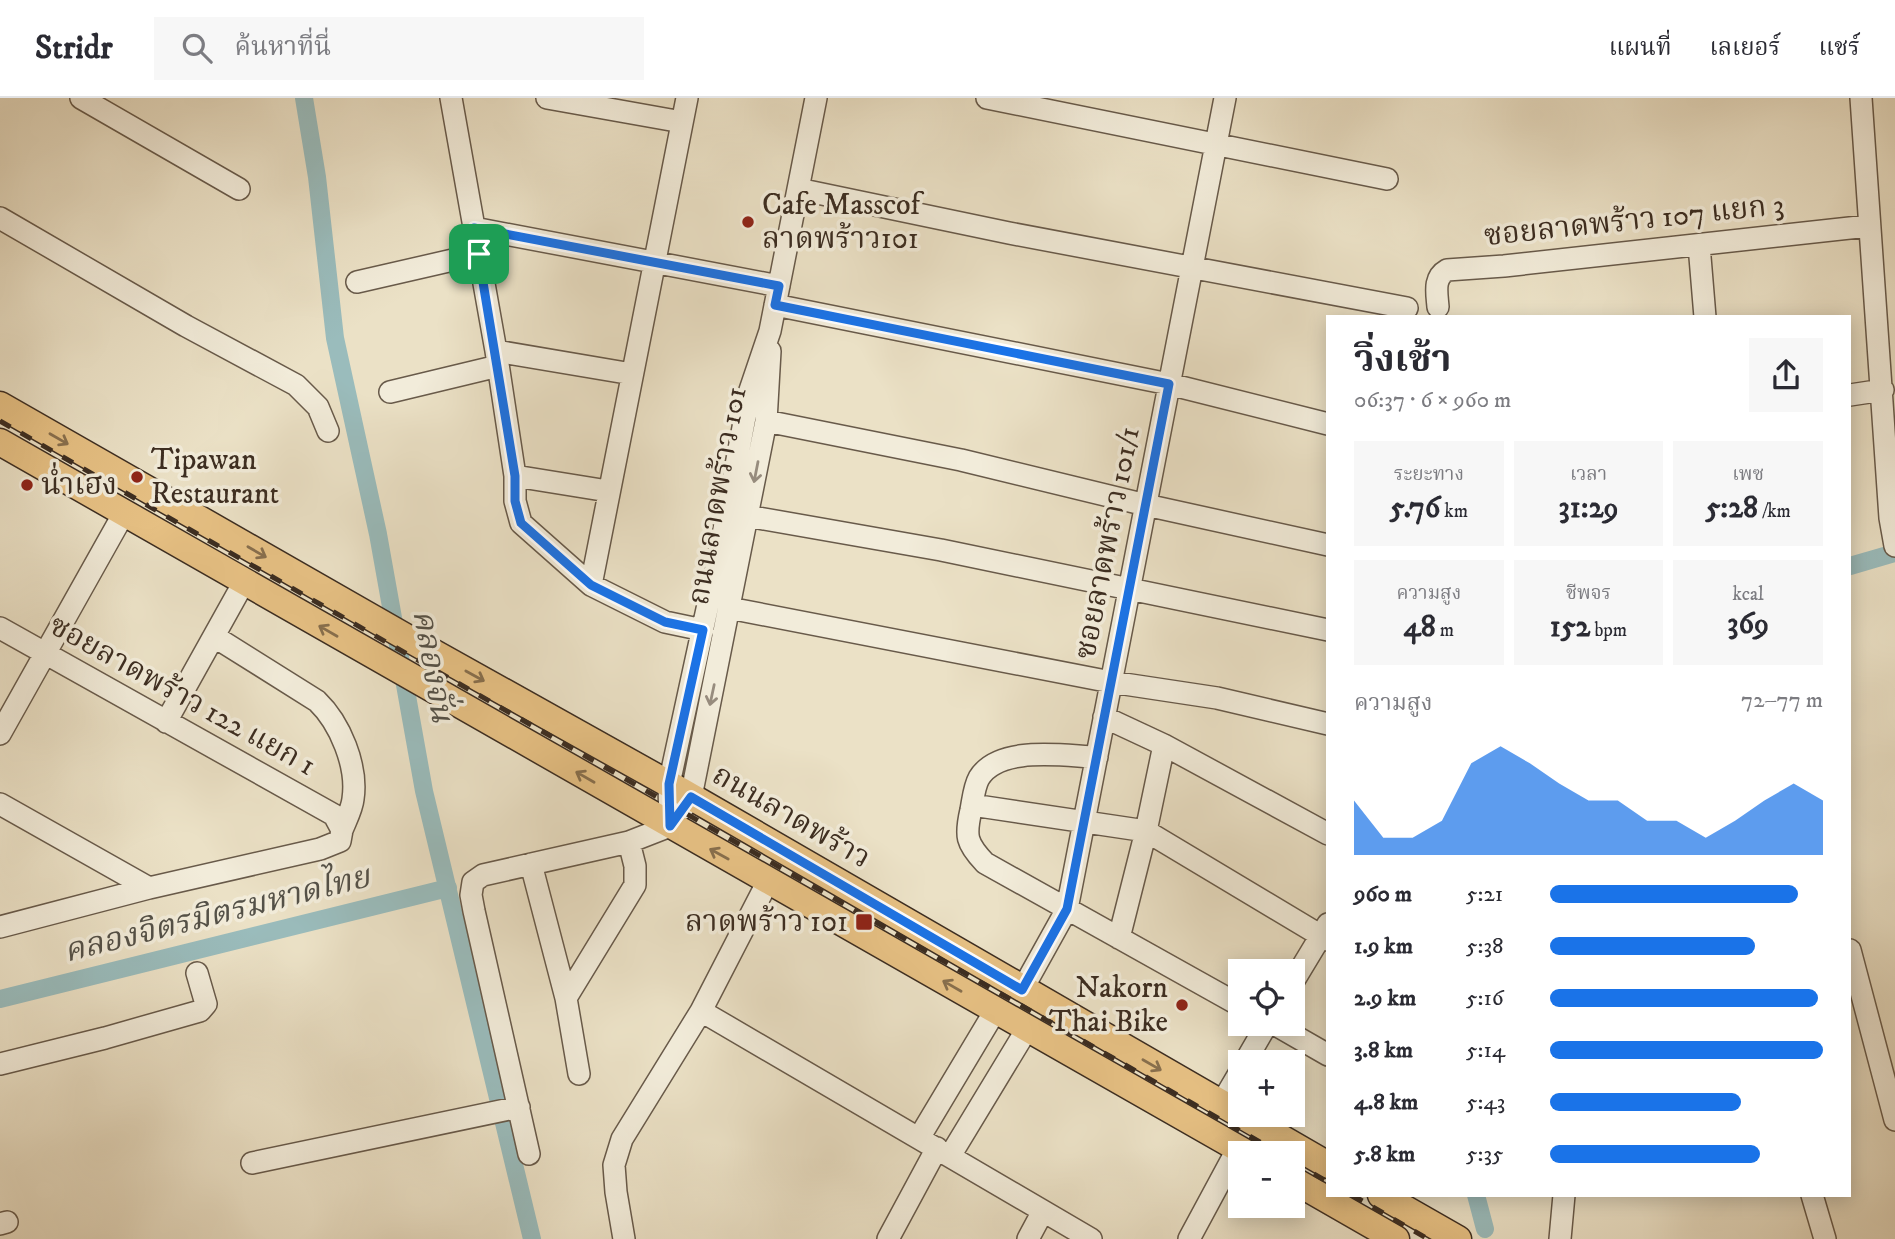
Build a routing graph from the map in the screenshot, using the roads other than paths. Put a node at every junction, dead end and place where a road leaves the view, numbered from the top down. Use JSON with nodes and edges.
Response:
{"nodes":[{"id":1,"x":82,"y":98,"type":"edge"},
{"id":2,"x":451,"y":98,"type":"edge"},
{"id":3,"x":547,"y":98,"type":"edge"},
{"id":4,"x":687,"y":98,"type":"edge"},
{"id":5,"x":816,"y":98,"type":"edge"},
{"id":6,"x":987,"y":98,"type":"edge"},
{"id":7,"x":1225,"y":98,"type":"edge"},
{"id":8,"x":1861,"y":98,"type":"edge"},
{"id":9,"x":602,"y":103,"type":"edge"},
{"id":10,"x":682,"y":122,"type":"junction"},
{"id":11,"x":1216,"y":145,"type":"junction"},
{"id":12,"x":1387,"y":179,"type":"dead end"},
{"id":13,"x":239,"y":189,"type":"dead end"},
{"id":14,"x":798,"y":189,"type":"junction"},
{"id":15,"x":0,"y":218,"type":"edge"},
{"id":16,"x":1868,"y":226,"type":"junction"},
{"id":17,"x":474,"y":228,"type":"junction"},
{"id":18,"x":1699,"y":245,"type":"junction"},
{"id":19,"x":479,"y":254,"type":"junction"},
{"id":20,"x":654,"y":263,"type":"junction"},
{"id":21,"x":1192,"y":266,"type":"junction"},
{"id":22,"x":357,"y":282,"type":"dead end"},
{"id":23,"x":777,"y":295,"type":"junction"},
{"id":24,"x":1438,"y":307,"type":"dead end"},
{"id":25,"x":1408,"y":308,"type":"dead end"},
{"id":26,"x":1704,"y":315,"type":"edge"},
{"id":27,"x":770,"y":331,"type":"junction"},
{"id":28,"x":497,"y":359,"type":"junction"},
{"id":29,"x":632,"y":374,"type":"junction"},
{"id":30,"x":1169,"y":384,"type":"junction"},
{"id":31,"x":1883,"y":390,"type":"junction"},
{"id":32,"x":390,"y":392,"type":"dead end"},
{"id":33,"x":1851,"y":395,"type":"edge"},
{"id":34,"x":0,"y":405,"type":"edge"},
{"id":35,"x":766,"y":421,"type":"junction"},
{"id":36,"x":1326,"y":423,"type":"edge"},
{"id":37,"x":1890,"y":430,"type":"edge"},
{"id":38,"x":328,"y":431,"type":"dead end"},
{"id":39,"x":0,"y":442,"type":"edge"},
{"id":40,"x":515,"y":476,"type":"junction"},
{"id":41,"x":608,"y":491,"type":"junction"},
{"id":42,"x":1146,"y":505,"type":"junction"},
{"id":43,"x":124,"y":513,"type":"junction"},
{"id":44,"x":747,"y":516,"type":"junction"},
{"id":45,"x":1326,"y":545,"type":"edge"},
{"id":46,"x":1895,"y":546,"type":"edge"},
{"id":47,"x":244,"y":582,"type":"junction"},
{"id":48,"x":591,"y":585,"type":"junction"},
{"id":49,"x":1130,"y":588,"type":"junction"},
{"id":50,"x":729,"y":608,"type":"junction"},
{"id":51,"x":0,"y":628,"type":"edge"},
{"id":52,"x":703,"y":630,"type":"junction"},
{"id":53,"x":1326,"y":630,"type":"edge"},
{"id":54,"x":215,"y":637,"type":"junction"},
{"id":55,"x":45,"y":653,"type":"junction"},
{"id":56,"x":1111,"y":682,"type":"junction"},
{"id":57,"x":1104,"y":717,"type":"junction"},
{"id":58,"x":166,"y":722,"type":"junction"},
{"id":59,"x":1326,"y":724,"type":"edge"},
{"id":60,"x":0,"y":734,"type":"edge"},
{"id":61,"x":1164,"y":745,"type":"junction"},
{"id":62,"x":1097,"y":757,"type":"junction"},
{"id":63,"x":680,"y":790,"type":"junction"},
{"id":64,"x":0,"y":804,"type":"edge"},
{"id":65,"x":972,"y":805,"type":"junction"},
{"id":66,"x":1084,"y":820,"type":"junction"},
{"id":67,"x":338,"y":823,"type":"junction"},
{"id":68,"x":670,"y":826,"type":"junction"},
{"id":69,"x":1146,"y":831,"type":"junction"},
{"id":70,"x":1326,"y":833,"type":"edge"},
{"id":71,"x":629,"y":842,"type":"junction"},
{"id":72,"x":531,"y":864,"type":"junction"},
{"id":73,"x":768,"y":881,"type":"junction"},
{"id":74,"x":149,"y":888,"type":"junction"},
{"id":75,"x":1067,"y":909,"type":"junction"},
{"id":76,"x":0,"y":927,"type":"edge"},
{"id":77,"x":1326,"y":934,"type":"edge"},
{"id":78,"x":1119,"y":939,"type":"junction"},
{"id":79,"x":1851,"y":954,"type":"edge"},
{"id":80,"x":1305,"y":965,"type":"edge"},
{"id":81,"x":197,"y":973,"type":"dead end"},
{"id":82,"x":1022,"y":990,"type":"junction"},
{"id":83,"x":566,"y":998,"type":"junction"},
{"id":84,"x":1228,"y":999,"type":"edge"},
{"id":85,"x":701,"y":1011,"type":"junction"},
{"id":86,"x":995,"y":1011,"type":"junction"},
{"id":87,"x":1027,"y":1029,"type":"junction"},
{"id":88,"x":1295,"y":1036,"type":"edge"},
{"id":89,"x":1326,"y":1054,"type":"edge"},
{"id":90,"x":0,"y":1064,"type":"edge"},
{"id":91,"x":579,"y":1074,"type":"dead end"},
{"id":92,"x":1228,"y":1092,"type":"edge"},
{"id":93,"x":1221,"y":1104,"type":"junction"},
{"id":94,"x":517,"y":1108,"type":"junction"},
{"id":95,"x":1895,"y":1120,"type":"edge"},
{"id":96,"x":1228,"y":1143,"type":"edge"},
{"id":97,"x":935,"y":1147,"type":"junction"},
{"id":98,"x":529,"y":1154,"type":"dead end"},
{"id":99,"x":252,"y":1163,"type":"dead end"},
{"id":100,"x":1326,"y":1164,"type":"edge"},
{"id":101,"x":1228,"y":1174,"type":"edge"},
{"id":102,"x":1305,"y":1187,"type":"edge"},
{"id":103,"x":1384,"y":1197,"type":"edge"},
{"id":104,"x":1565,"y":1197,"type":"edge"},
{"id":105,"x":1813,"y":1197,"type":"edge"},
{"id":106,"x":1043,"y":1211,"type":"junction"},
{"id":107,"x":1393,"y":1238,"type":"edge"},
{"id":108,"x":625,"y":1239,"type":"edge"},
{"id":109,"x":888,"y":1239,"type":"edge"},
{"id":110,"x":1028,"y":1239,"type":"edge"},
{"id":111,"x":1091,"y":1239,"type":"edge"},
{"id":112,"x":1189,"y":1239,"type":"edge"},
{"id":113,"x":1458,"y":1239,"type":"edge"},
{"id":114,"x":1560,"y":1239,"type":"edge"},
{"id":115,"x":1825,"y":1239,"type":"edge"}],
"edges":[{"from":1,"to":13,"type":"street"},
{"from":2,"to":17,"type":"street"},
{"from":3,"to":9,"type":"street"},
{"from":4,"to":10,"type":"street"},
{"from":5,"to":14,"type":"street","name":"ถนนลาดพร้าว 101"},
{"from":6,"to":11,"type":"street"},
{"from":7,"to":11,"type":"street","name":"ซอยลาดพร้าว 101/1"},
{"from":8,"to":16,"type":"street"},
{"from":9,"to":10,"type":"street"},
{"from":10,"to":20,"type":"street"},
{"from":11,"to":12,"type":"street"},
{"from":11,"to":21,"type":"street","name":"ซอยลาดพร้าว 101/1"},
{"from":14,"to":21,"type":"street"},
{"from":14,"to":23,"type":"street","name":"ถนนลาดพร้าว 101"},
{"from":15,"to":38,"type":"street"},
{"from":16,"to":18,"type":"street","name":"ซอยลาดพร้าว 107 แยก 3"},
{"from":16,"to":31,"type":"street"},
{"from":17,"to":19,"type":"street"},
{"from":17,"to":20,"type":"street"},
{"from":18,"to":24,"type":"street","name":"ซอยลาดพร้าว 107 แยก 3"},
{"from":18,"to":26,"type":"street"},
{"from":19,"to":22,"type":"street"},
{"from":19,"to":28,"type":"street"},
{"from":20,"to":23,"type":"street"},
{"from":20,"to":29,"type":"street"},
{"from":21,"to":25,"type":"street"},
{"from":21,"to":30,"type":"street","name":"ซอยลาดพร้าว 101/1"},
{"from":23,"to":27,"type":"street","name":"ถนนลาดพร้าว 101"},
{"from":23,"to":30,"type":"street"},
{"from":27,"to":35,"type":"street","name":"ถนนลาดพร้าว 101"},
{"from":27,"to":52,"type":"street","name":"ถนนลาดพร้าว 101"},
{"from":28,"to":29,"type":"street"},
{"from":28,"to":32,"type":"street"},
{"from":28,"to":40,"type":"street"},
{"from":29,"to":41,"type":"street"},
{"from":30,"to":36,"type":"street"},
{"from":30,"to":42,"type":"street","name":"ซอยลาดพร้าว 101/1"},
{"from":31,"to":33,"type":"street"},
{"from":31,"to":37,"type":"street"},
{"from":34,"to":63,"type":"main road","name":"ถนนลาดพร้าว","one_way":true},
{"from":35,"to":42,"type":"street"},
{"from":35,"to":44,"type":"street","name":"ถนนลาดพร้าว 101","one_way":true},
{"from":37,"to":46,"type":"street"},
{"from":39,"to":43,"type":"main road"},
{"from":40,"to":41,"type":"street"},
{"from":40,"to":48,"type":"street"},
{"from":41,"to":48,"type":"street"},
{"from":42,"to":45,"type":"street"},
{"from":42,"to":49,"type":"street","name":"ซอยลาดพร้าว 101/1"},
{"from":43,"to":47,"type":"main road"},
{"from":43,"to":55,"type":"street"},
{"from":44,"to":49,"type":"street"},
{"from":44,"to":50,"type":"street","name":"ถนนลาดพร้าว 101"},
{"from":47,"to":54,"type":"street"},
{"from":68,"to":47,"type":"main road","one_way":true},
{"from":48,"to":52,"type":"street"},
{"from":49,"to":53,"type":"street"},
{"from":49,"to":56,"type":"street","name":"ซอยลาดพร้าว 101/1"},
{"from":50,"to":56,"type":"street"},
{"from":50,"to":63,"type":"street","name":"ถนนลาดพร้าว 101","one_way":true},
{"from":51,"to":55,"type":"street","name":"ซอยลาดพร้าว 122 แยก 1"},
{"from":52,"to":63,"type":"street","name":"ถนนลาดพร้าว 101"},
{"from":54,"to":58,"type":"street"},
{"from":54,"to":67,"type":"street"},
{"from":55,"to":58,"type":"street","name":"ซอยลาดพร้าว 122 แยก 1"},
{"from":55,"to":60,"type":"street"},
{"from":56,"to":57,"type":"street","name":"ซอยลาดพร้าว 101/1"},
{"from":56,"to":59,"type":"street"},
{"from":57,"to":61,"type":"street"},
{"from":57,"to":62,"type":"street","name":"ซอยลาดพร้าว 101/1"},
{"from":58,"to":67,"type":"street","name":"ซอยลาดพร้าว 122 แยก 1"},
{"from":61,"to":69,"type":"street"},
{"from":61,"to":70,"type":"street"},
{"from":62,"to":65,"type":"street"},
{"from":62,"to":66,"type":"street","name":"ซอยลาดพร้าว 101/1"},
{"from":63,"to":68,"type":"street","name":"ถนนลาดพร้าว 101"},
{"from":63,"to":82,"type":"main road","name":"ถนนลาดพร้าว"},
{"from":64,"to":74,"type":"street"},
{"from":65,"to":66,"type":"street"},
{"from":65,"to":75,"type":"street"},
{"from":66,"to":69,"type":"street"},
{"from":66,"to":75,"type":"street","name":"ซอยลาดพร้าว 101/1"},
{"from":67,"to":74,"type":"street"},
{"from":68,"to":71,"type":"street"},
{"from":73,"to":68,"type":"main road","one_way":true},
{"from":69,"to":77,"type":"street"},
{"from":69,"to":78,"type":"street"},
{"from":71,"to":72,"type":"street"},
{"from":71,"to":83,"type":"street"},
{"from":72,"to":83,"type":"street"},
{"from":72,"to":94,"type":"street"},
{"from":73,"to":85,"type":"street"},
{"from":86,"to":73,"type":"main road","one_way":true},
{"from":74,"to":76,"type":"street"},
{"from":75,"to":78,"type":"street"},
{"from":75,"to":82,"type":"street","name":"ซอยลาดพร้าว 101/1"},
{"from":77,"to":80,"type":"street"},
{"from":78,"to":84,"type":"street"},
{"from":79,"to":95,"type":"street"},
{"from":81,"to":90,"type":"street"},
{"from":82,"to":93,"type":"main road","name":"ถนนลาดพร้าว","one_way":true},
{"from":83,"to":91,"type":"street"},
{"from":85,"to":97,"type":"street"},
{"from":85,"to":108,"type":"street"},
{"from":86,"to":87,"type":"main road"},
{"from":86,"to":97,"type":"street"},
{"from":87,"to":96,"type":"main road"},
{"from":87,"to":97,"type":"street"},
{"from":88,"to":89,"type":"street"},
{"from":92,"to":93,"type":"street"},
{"from":93,"to":100,"type":"main road","name":"ถนนลาดพร้าว"},
{"from":94,"to":98,"type":"street"},
{"from":94,"to":99,"type":"street"},
{"from":97,"to":106,"type":"street"},
{"from":97,"to":109,"type":"street"},
{"from":101,"to":112,"type":"street"},
{"from":102,"to":107,"type":"main road"},
{"from":103,"to":113,"type":"main road"},
{"from":104,"to":114,"type":"street"},
{"from":105,"to":115,"type":"street"},
{"from":106,"to":110,"type":"street"},
{"from":106,"to":111,"type":"street"}]}
